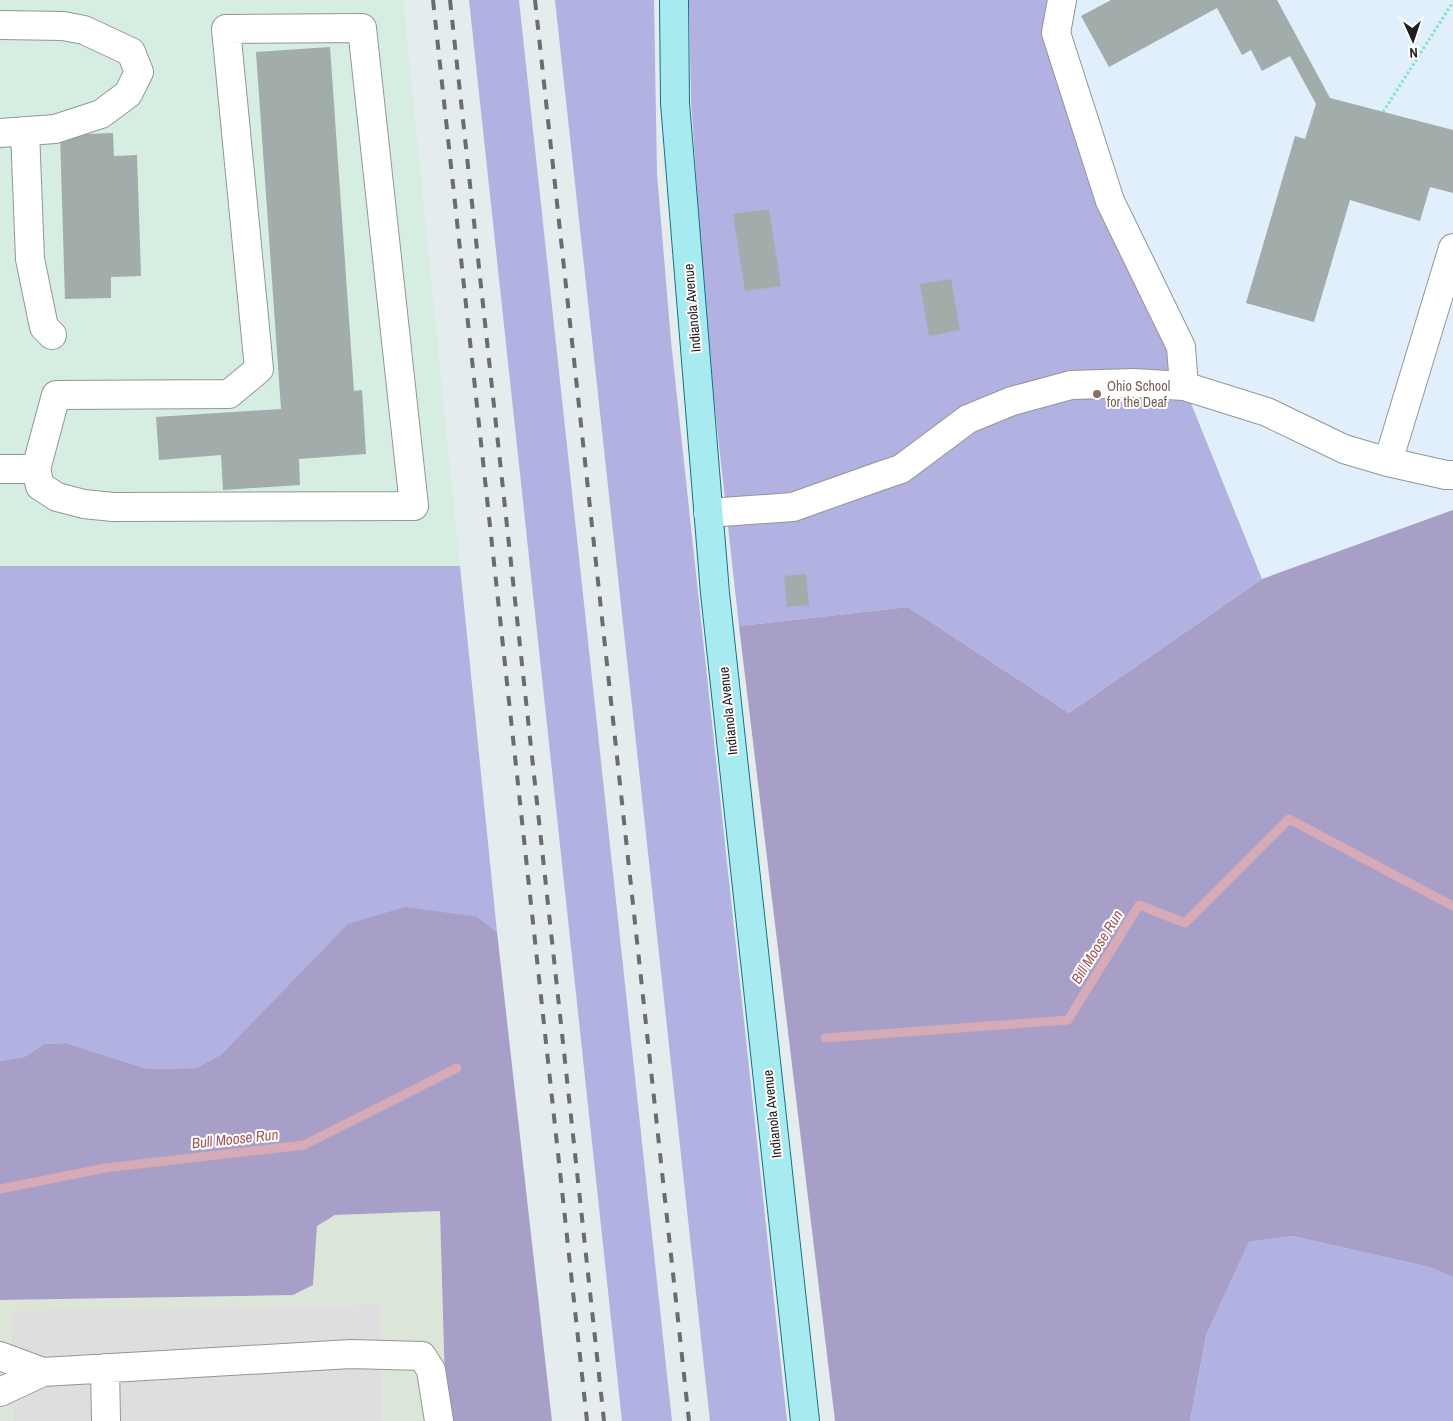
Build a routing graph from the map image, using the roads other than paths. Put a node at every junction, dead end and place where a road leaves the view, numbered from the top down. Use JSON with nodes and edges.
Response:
{"nodes":[{"id":1,"x":674,"y":0,"type":"edge"},
{"id":2,"x":1062,"y":0,"type":"edge"},
{"id":3,"x":0,"y":25,"type":"edge"},
{"id":4,"x":12,"y":132,"type":"edge"},
{"id":5,"x":1453,"y":248,"type":"edge"},
{"id":6,"x":52,"y":335,"type":"dead end"},
{"id":7,"x":1184,"y":386,"type":"junction"},
{"id":8,"x":1388,"y":462,"type":"junction"},
{"id":9,"x":0,"y":469,"type":"edge"},
{"id":10,"x":36,"y":469,"type":"junction"},
{"id":11,"x":1453,"y":474,"type":"edge"},
{"id":12,"x":708,"y":513,"type":"junction"},
{"id":13,"x":0,"y":1356,"type":"edge"},
{"id":14,"x":105,"y":1368,"type":"junction"},
{"id":15,"x":43,"y":1372,"type":"junction"},
{"id":16,"x":0,"y":1392,"type":"edge"},
{"id":17,"x":106,"y":1421,"type":"edge"},
{"id":18,"x":439,"y":1421,"type":"edge"},
{"id":19,"x":805,"y":1421,"type":"edge"}],
"edges":[{"from":1,"to":12,"type":"main road","name":"Indianola Avenue"},
{"from":2,"to":7,"type":"lane"},
{"from":3,"to":4,"type":"lane"},
{"from":4,"to":6,"type":"lane"},
{"from":5,"to":8,"type":"lane"},
{"from":7,"to":8,"type":"lane"},
{"from":7,"to":12,"type":"lane"},
{"from":8,"to":11,"type":"lane"},
{"from":9,"to":10,"type":"lane"},
{"from":10,"to":10,"type":"lane"},
{"from":12,"to":19,"type":"main road","name":"Indianola Avenue"},
{"from":13,"to":15,"type":"lane"},
{"from":14,"to":15,"type":"lane"},
{"from":14,"to":17,"type":"lane"},
{"from":14,"to":18,"type":"lane"},
{"from":15,"to":16,"type":"lane"}]}
